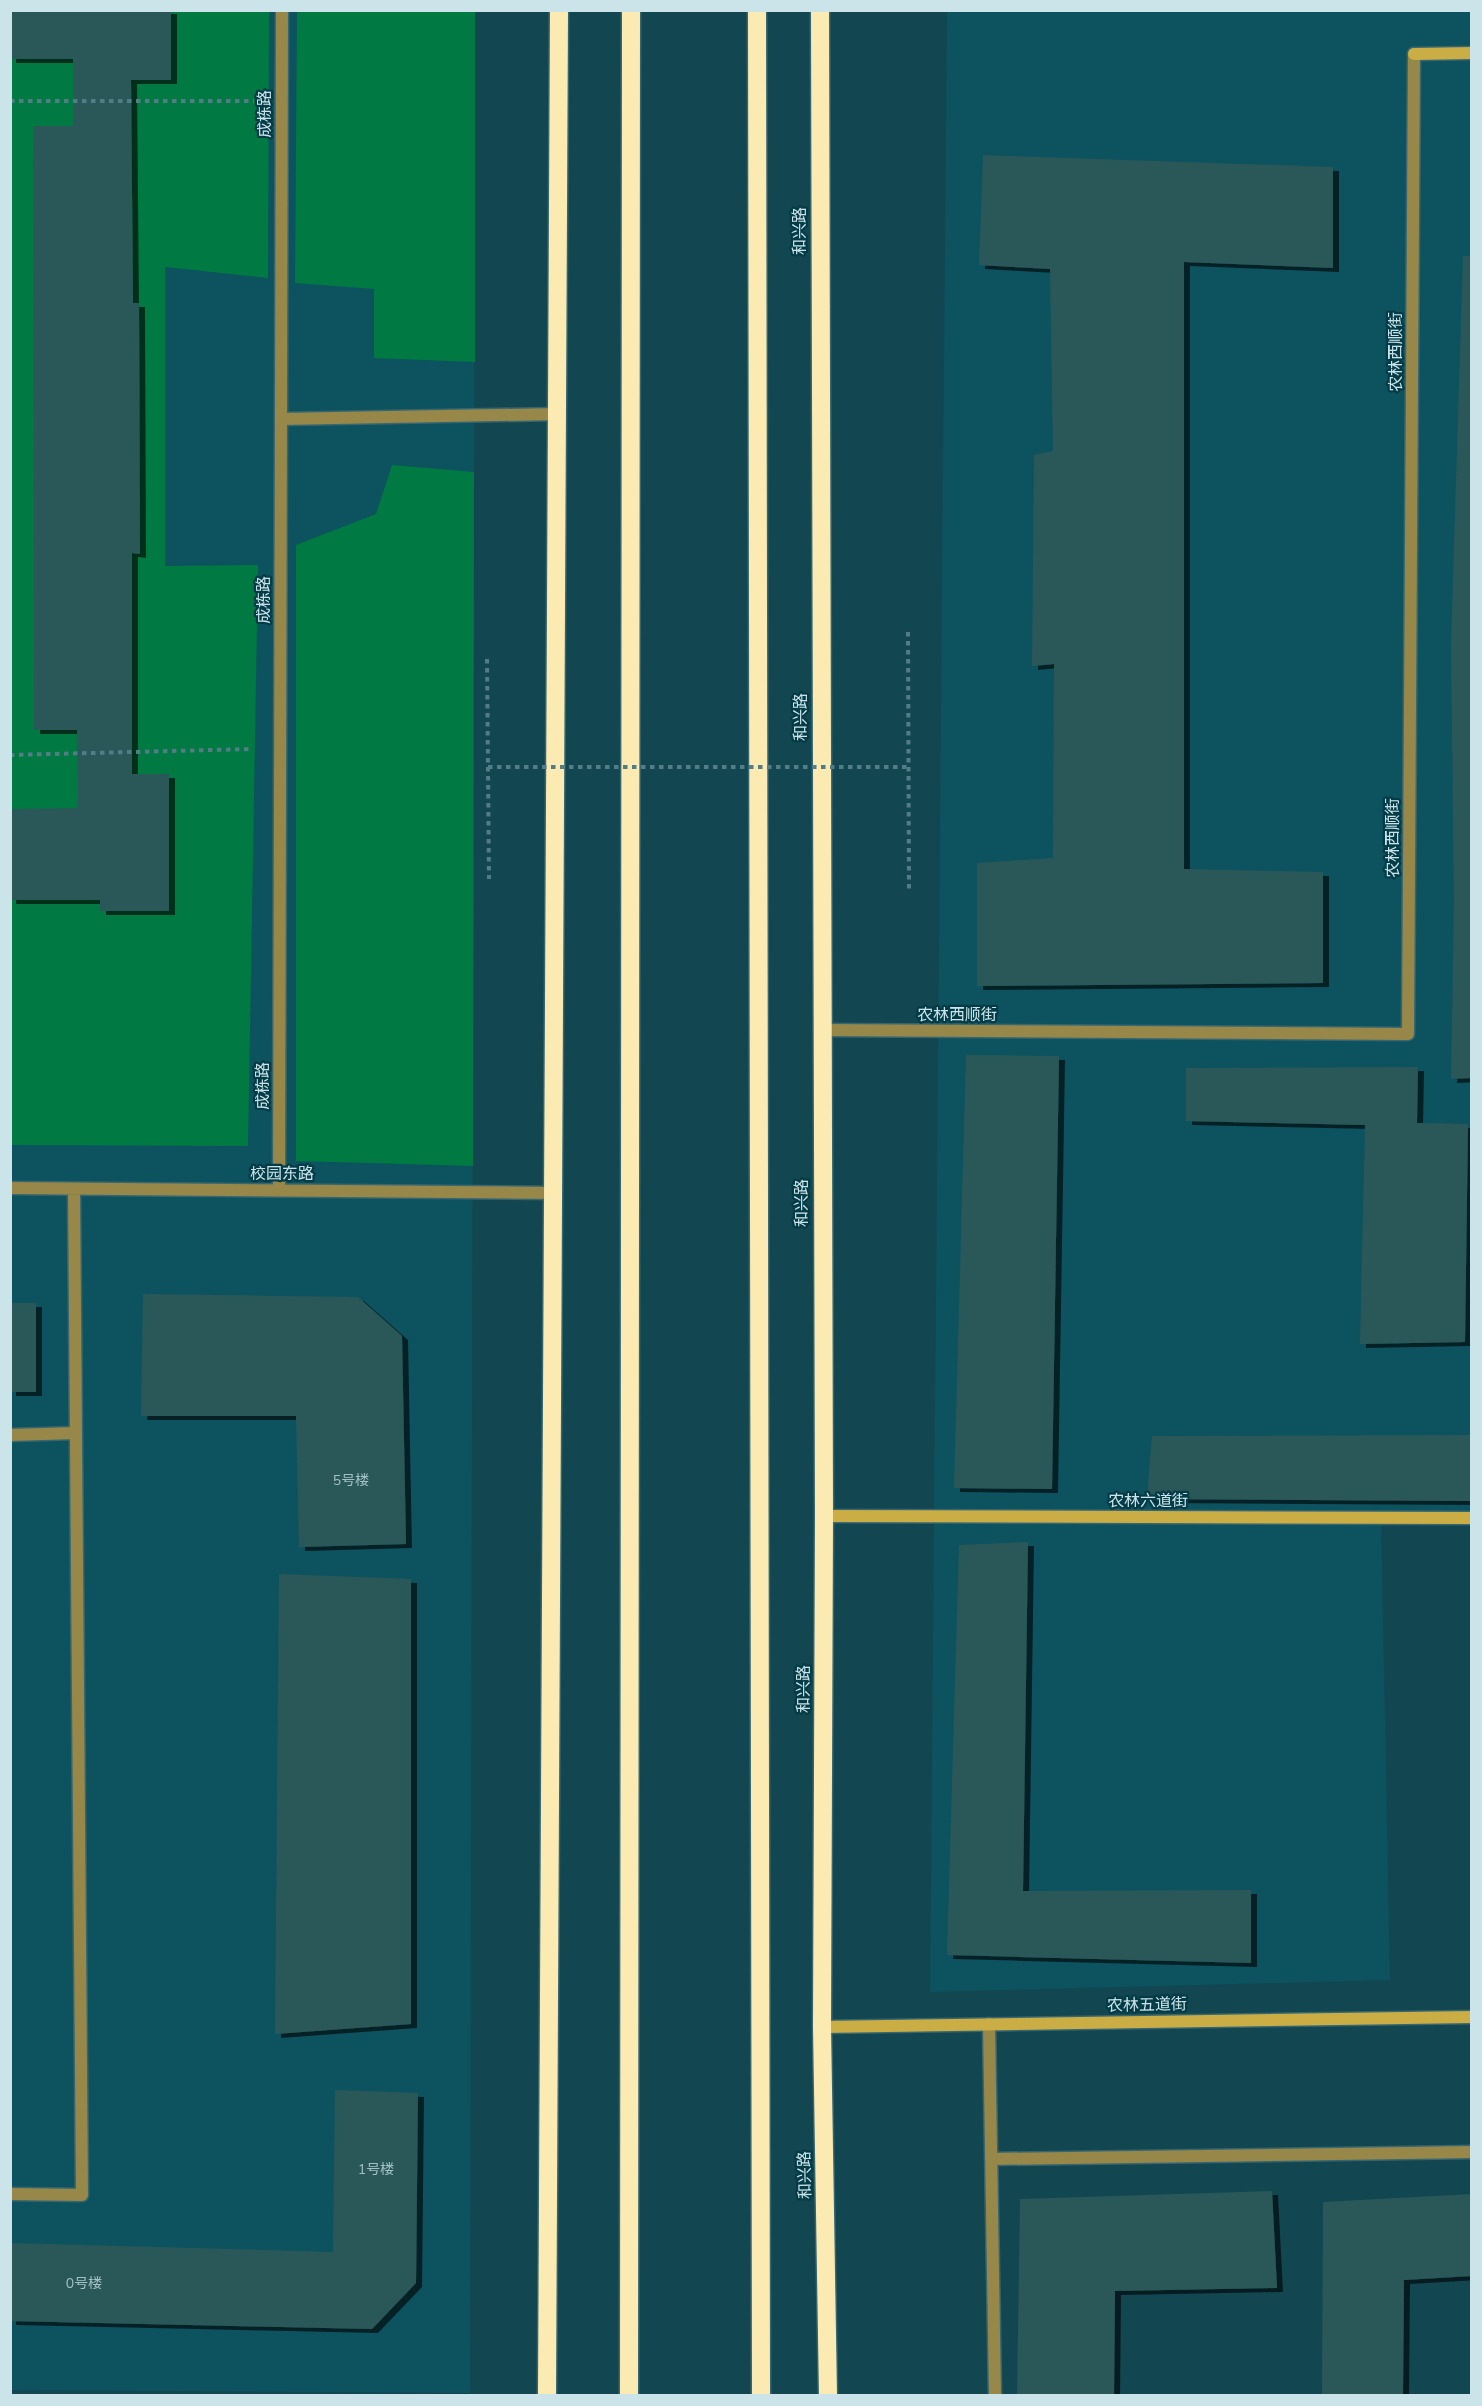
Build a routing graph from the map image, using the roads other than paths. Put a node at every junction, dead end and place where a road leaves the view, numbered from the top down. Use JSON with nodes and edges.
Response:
{"nodes":[{"id":1,"x":282,"y":10,"type":"edge"},
{"id":2,"x":560,"y":10,"type":"edge"},
{"id":3,"x":631,"y":10,"type":"edge"},
{"id":4,"x":757,"y":10,"type":"edge"},
{"id":5,"x":820,"y":10,"type":"edge"},
{"id":6,"x":1472,"y":53,"type":"edge"},
{"id":7,"x":558,"y":414,"type":"junction"},
{"id":8,"x":280,"y":419,"type":"junction"},
{"id":9,"x":821,"y":1030,"type":"junction"},
{"id":10,"x":10,"y":1188,"type":"edge"},
{"id":11,"x":74,"y":1189,"type":"junction"},
{"id":12,"x":279,"y":1190,"type":"junction"},
{"id":13,"x":554,"y":1193,"type":"junction"},
{"id":14,"x":76,"y":1433,"type":"junction"},
{"id":15,"x":10,"y":1435,"type":"edge"},
{"id":16,"x":824,"y":1516,"type":"junction"},
{"id":17,"x":1472,"y":1518,"type":"edge"},
{"id":18,"x":1472,"y":2018,"type":"edge"},
{"id":19,"x":989,"y":2024,"type":"junction"},
{"id":20,"x":822,"y":2027,"type":"junction"},
{"id":21,"x":1472,"y":2152,"type":"edge"},
{"id":22,"x":991,"y":2160,"type":"junction"},
{"id":23,"x":10,"y":2194,"type":"edge"},
{"id":24,"x":547,"y":2390,"type":"edge"},
{"id":25,"x":629,"y":2396,"type":"edge"},
{"id":26,"x":760,"y":2396,"type":"edge"},
{"id":27,"x":828,"y":2396,"type":"edge"},
{"id":28,"x":994,"y":2396,"type":"edge"}],
"edges":[{"from":1,"to":8,"type":"street","name":"成栋路"},
{"from":2,"to":7,"type":"highway"},
{"from":3,"to":25,"type":"highway"},
{"from":4,"to":26,"type":"highway"},
{"from":5,"to":9,"type":"highway","name":"和兴路"},
{"from":6,"to":9,"type":"street","name":"农林西顺街"},
{"from":7,"to":8,"type":"street"},
{"from":7,"to":13,"type":"highway"},
{"from":8,"to":12,"type":"street","name":"成栋路"},
{"from":9,"to":16,"type":"highway","name":"和兴路"},
{"from":10,"to":11,"type":"street","name":"校园东路"},
{"from":11,"to":12,"type":"street","name":"校园东路"},
{"from":11,"to":14,"type":"street"},
{"from":12,"to":13,"type":"street","name":"校园东路"},
{"from":13,"to":24,"type":"highway"},
{"from":14,"to":15,"type":"street"},
{"from":14,"to":23,"type":"street"},
{"from":16,"to":17,"type":"street","name":"农林六道街"},
{"from":16,"to":20,"type":"highway","name":"和兴路"},
{"from":18,"to":19,"type":"street","name":"农林五道街"},
{"from":19,"to":20,"type":"street","name":"农林五道街"},
{"from":19,"to":22,"type":"street"},
{"from":20,"to":27,"type":"highway","name":"和兴路"},
{"from":21,"to":22,"type":"street"},
{"from":22,"to":28,"type":"street"}]}
